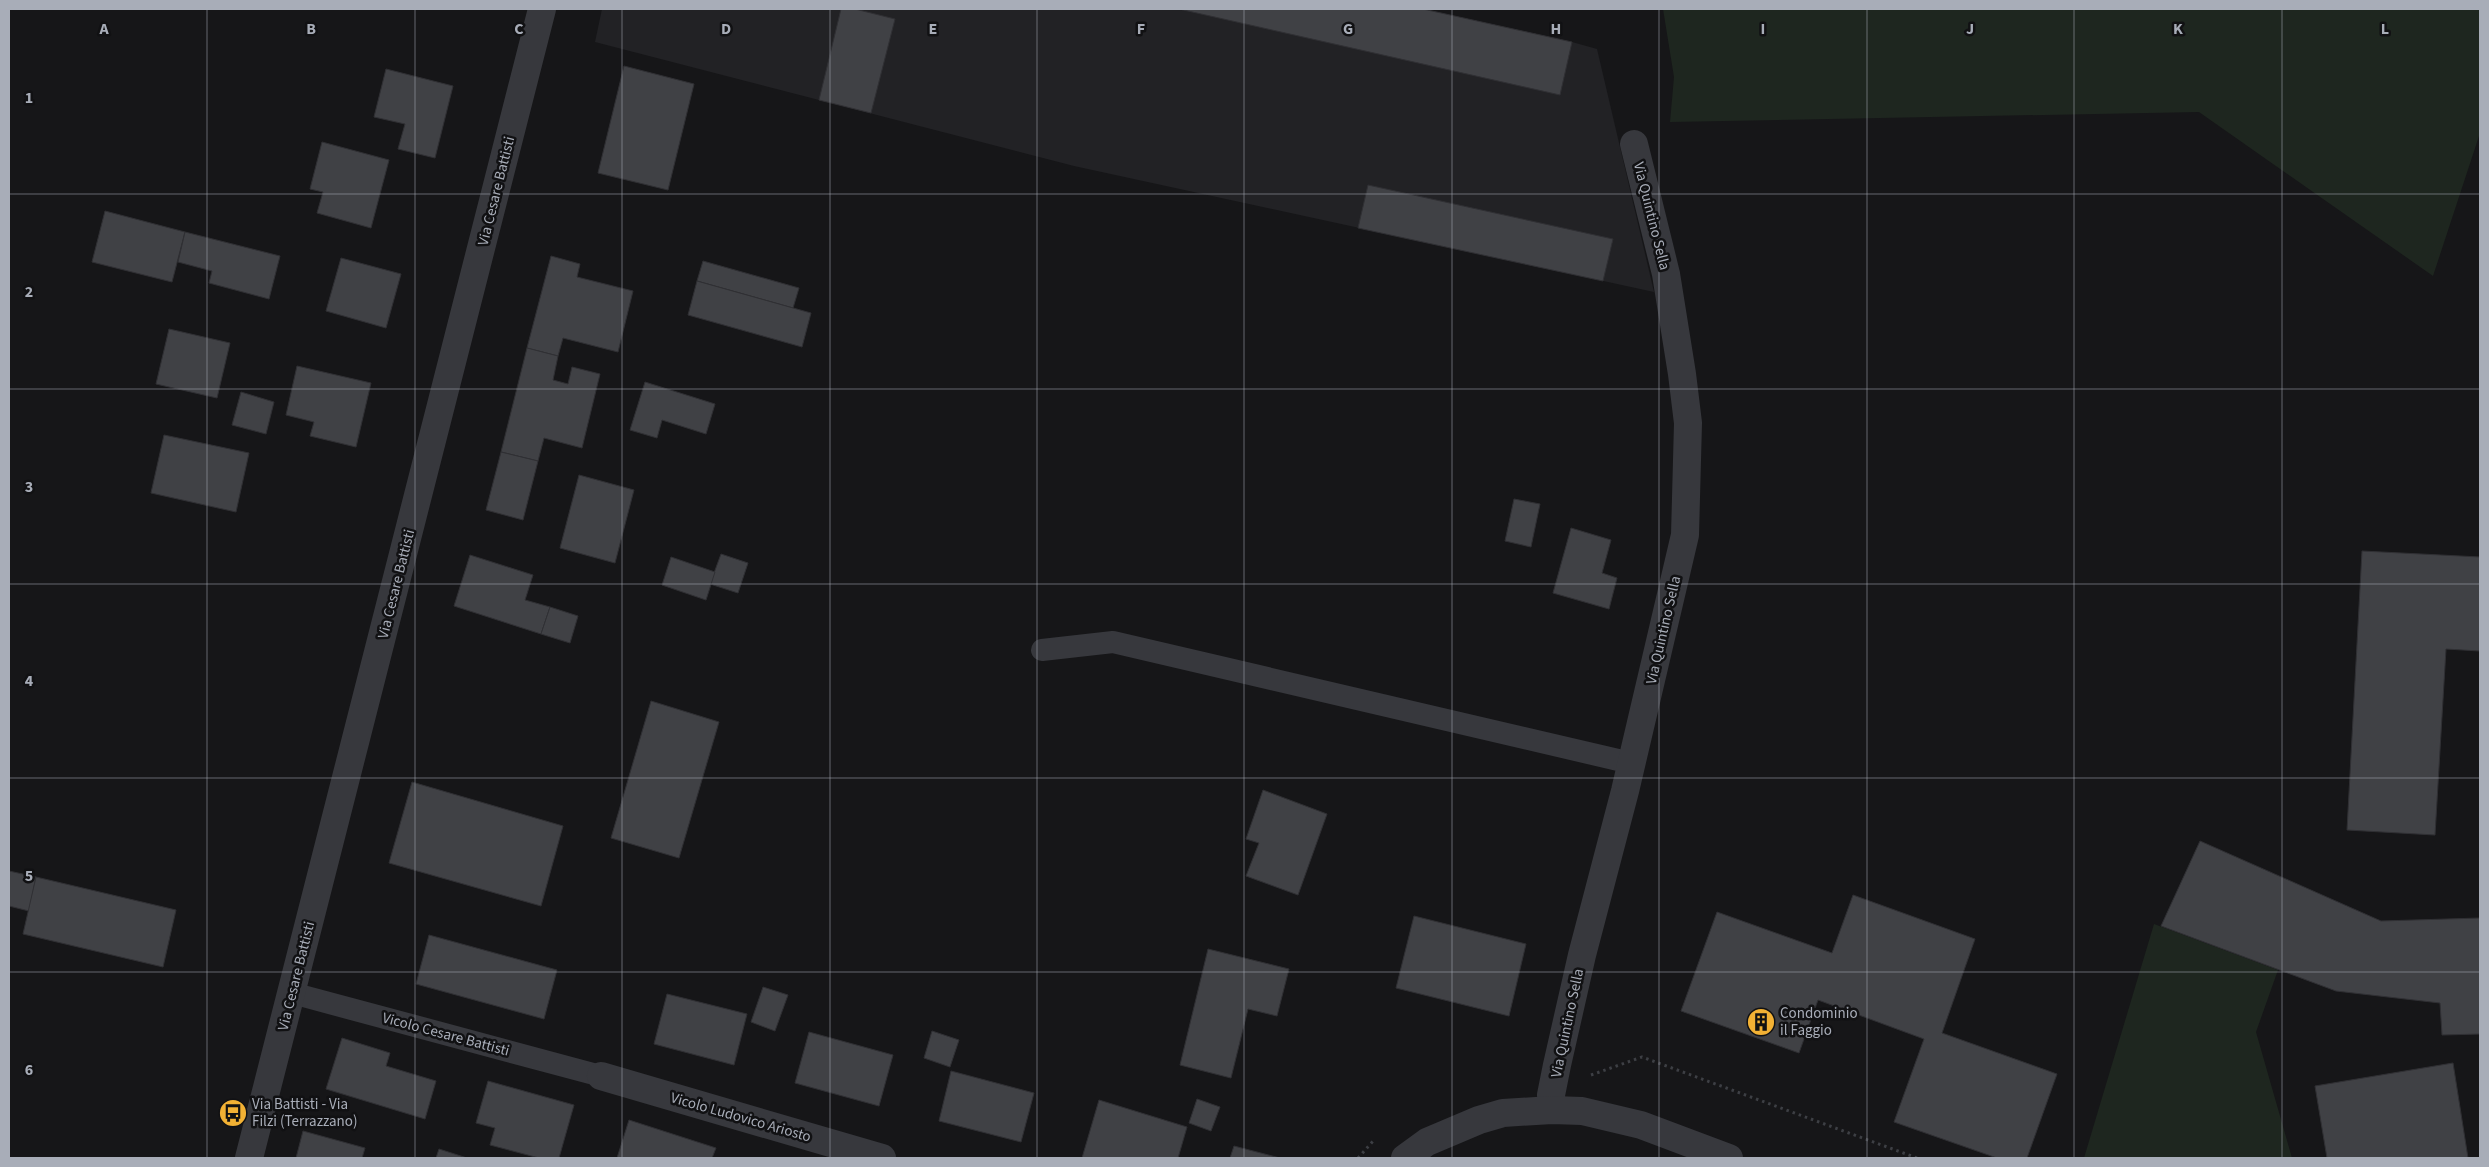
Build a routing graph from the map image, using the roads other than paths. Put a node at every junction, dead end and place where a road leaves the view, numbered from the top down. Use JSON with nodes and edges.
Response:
{"nodes":[{"id":1,"x":542,"y":9,"type":"edge"},
{"id":2,"x":1634,"y":144,"type":"dead end"},
{"id":3,"x":1042,"y":650,"type":"dead end"},
{"id":4,"x":1631,"y":763,"type":"junction"},
{"id":5,"x":292,"y":993,"type":"junction"},
{"id":6,"x":601,"y":1076,"type":"joint"},
{"id":7,"x":1552,"y":1110,"type":"junction"},
{"id":8,"x":249,"y":1158,"type":"edge"},
{"id":9,"x":882,"y":1158,"type":"edge"},
{"id":10,"x":1405,"y":1158,"type":"edge"},
{"id":11,"x":1728,"y":1158,"type":"edge"}],
"edges":[{"from":1,"to":5,"type":"street","name":"Via Cesare Battisti"},
{"from":2,"to":4,"type":"street","name":"Via Quintino Sella"},
{"from":3,"to":4,"type":"lane"},
{"from":4,"to":7,"type":"street","name":"Via Quintino Sella"},
{"from":5,"to":6,"type":"lane","name":"Vicolo Cesare Battisti"},
{"from":5,"to":8,"type":"street","name":"Via Cesare Battisti"},
{"from":6,"to":9,"type":"street","name":"Vicolo Ludovico Ariosto"},
{"from":7,"to":10,"type":"street"},
{"from":7,"to":11,"type":"street"}]}
